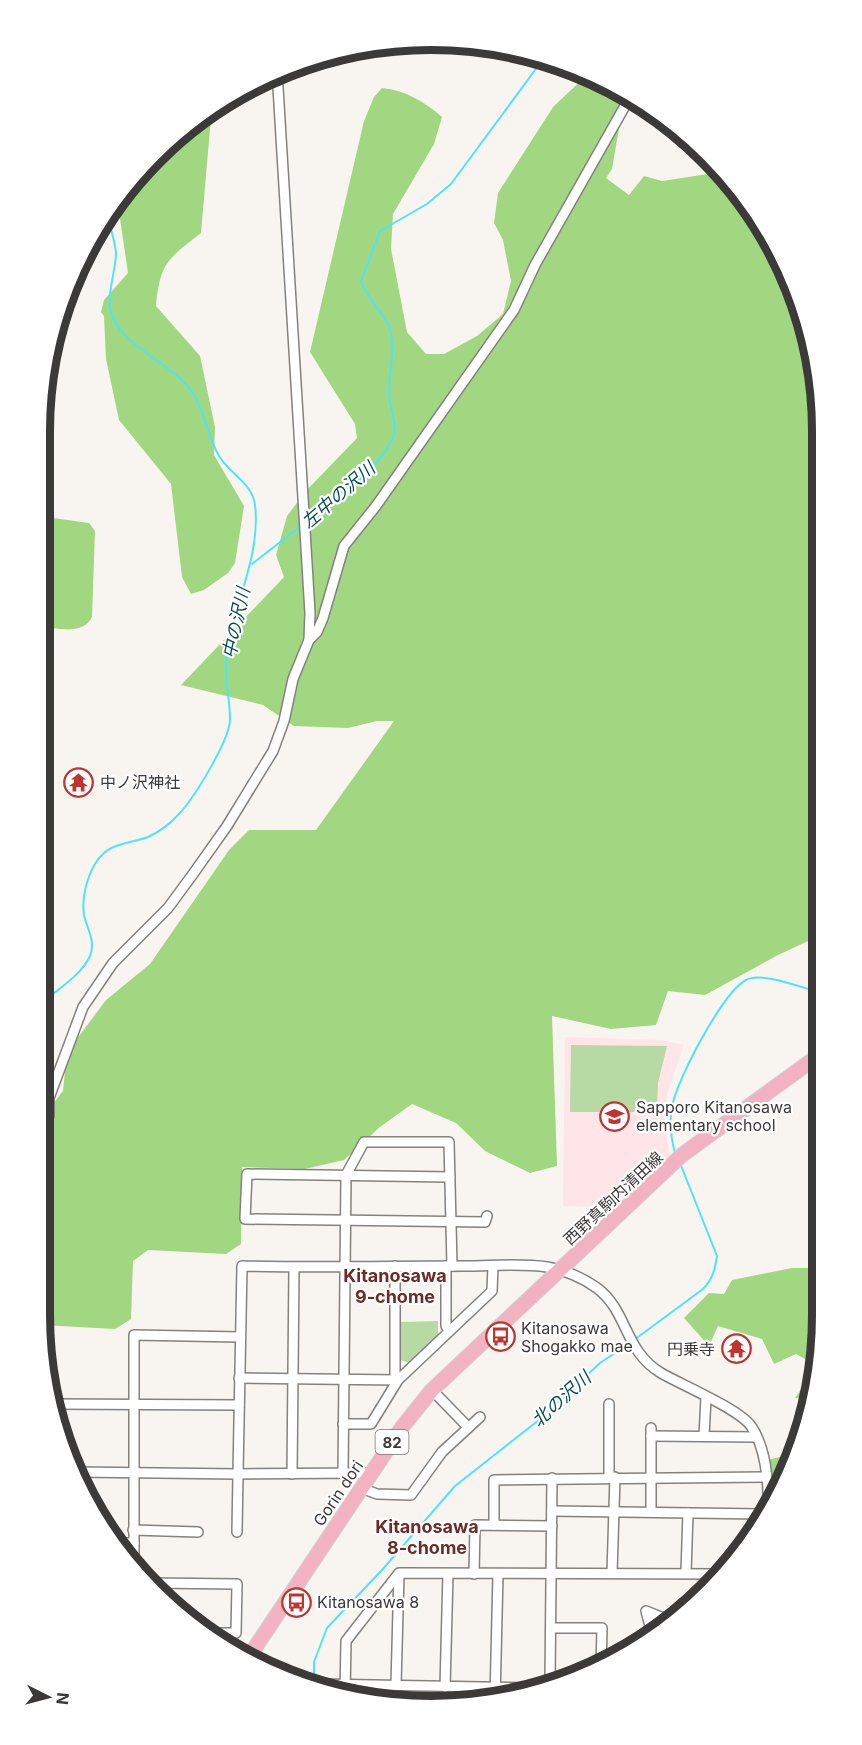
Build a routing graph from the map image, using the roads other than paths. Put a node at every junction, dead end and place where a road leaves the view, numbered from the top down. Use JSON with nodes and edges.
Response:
{"nodes":[{"id":1,"x":278,"y":82,"type":"edge"},
{"id":2,"x":626,"y":104,"type":"edge"},
{"id":3,"x":309,"y":640,"type":"junction"},
{"id":4,"x":812,"y":1060,"type":"edge"},
{"id":5,"x":50,"y":1095,"type":"edge"},
{"id":6,"x":346,"y":1175,"type":"junction"},
{"id":7,"x":450,"y":1177,"type":"junction"},
{"id":8,"x":487,"y":1216,"type":"dead end"},
{"id":9,"x":346,"y":1220,"type":"junction"},
{"id":10,"x":451,"y":1220,"type":"junction"},
{"id":11,"x":571,"y":1260,"type":"joint"},
{"id":12,"x":395,"y":1266,"type":"junction"},
{"id":13,"x":449,"y":1266,"type":"junction"},
{"id":14,"x":493,"y":1266,"type":"junction"},
{"id":15,"x":294,"y":1268,"type":"junction"},
{"id":16,"x":346,"y":1269,"type":"junction"},
{"id":17,"x":561,"y":1271,"type":"junction"},
{"id":18,"x":449,"y":1331,"type":"junction"},
{"id":19,"x":240,"y":1337,"type":"junction"},
{"id":20,"x":239,"y":1378,"type":"junction"},
{"id":21,"x":292,"y":1378,"type":"junction"},
{"id":22,"x":345,"y":1378,"type":"junction"},
{"id":23,"x":398,"y":1380,"type":"junction"},
{"id":24,"x":432,"y":1390,"type":"junction"},
{"id":25,"x":706,"y":1398,"type":"junction"},
{"id":26,"x":60,"y":1404,"type":"edge"},
{"id":27,"x":133,"y":1404,"type":"junction"},
{"id":28,"x":609,"y":1404,"type":"dead end"},
{"id":29,"x":239,"y":1405,"type":"junction"},
{"id":30,"x":480,"y":1417,"type":"dead end"},
{"id":31,"x":343,"y":1424,"type":"junction"},
{"id":32,"x":468,"y":1426,"type":"junction"},
{"id":33,"x":704,"y":1436,"type":"junction"},
{"id":34,"x":756,"y":1437,"type":"junction"},
{"id":35,"x":84,"y":1472,"type":"edge"},
{"id":36,"x":132,"y":1473,"type":"junction"},
{"id":37,"x":343,"y":1473,"type":"junction"},
{"id":38,"x":238,"y":1474,"type":"junction"},
{"id":39,"x":292,"y":1474,"type":"junction"},
{"id":40,"x":369,"y":1476,"type":"junction"},
{"id":41,"x":652,"y":1476,"type":"junction"},
{"id":42,"x":612,"y":1477,"type":"junction"},
{"id":43,"x":766,"y":1477,"type":"junction"},
{"id":44,"x":552,"y":1478,"type":"junction"},
{"id":45,"x":361,"y":1488,"type":"junction"},
{"id":46,"x":768,"y":1492,"type":"edge"},
{"id":47,"x":552,"y":1511,"type":"junction"},
{"id":48,"x":614,"y":1512,"type":"junction"},
{"id":49,"x":651,"y":1512,"type":"junction"},
{"id":50,"x":688,"y":1513,"type":"junction"},
{"id":51,"x":755,"y":1514,"type":"edge"},
{"id":52,"x":494,"y":1525,"type":"junction"},
{"id":53,"x":552,"y":1526,"type":"junction"},
{"id":54,"x":133,"y":1530,"type":"junction"},
{"id":55,"x":198,"y":1532,"type":"dead end"},
{"id":56,"x":237,"y":1532,"type":"dead end"},
{"id":57,"x":126,"y":1543,"type":"edge"},
{"id":58,"x":134,"y":1543,"type":"junction"},
{"id":59,"x":134,"y":1554,"type":"edge"},
{"id":60,"x":399,"y":1573,"type":"junction"},
{"id":61,"x":552,"y":1573,"type":"junction"},
{"id":62,"x":612,"y":1573,"type":"junction"},
{"id":63,"x":686,"y":1573,"type":"junction"},
{"id":64,"x":448,"y":1574,"type":"junction"},
{"id":65,"x":474,"y":1574,"type":"junction"},
{"id":66,"x":498,"y":1574,"type":"junction"},
{"id":67,"x":711,"y":1574,"type":"edge"},
{"id":68,"x":160,"y":1583,"type":"edge"},
{"id":69,"x":663,"y":1617,"type":"edge"},
{"id":70,"x":650,"y":1626,"type":"edge"},
{"id":71,"x":551,"y":1628,"type":"junction"},
{"id":72,"x":222,"y":1633,"type":"edge"},
{"id":73,"x":253,"y":1651,"type":"edge"},
{"id":74,"x":601,"y":1655,"type":"edge"},
{"id":75,"x":550,"y":1676,"type":"edge"},
{"id":76,"x":396,"y":1685,"type":"junction"},
{"id":77,"x":345,"y":1686,"type":"edge"},
{"id":78,"x":446,"y":1687,"type":"junction"},
{"id":79,"x":495,"y":1687,"type":"junction"},
{"id":80,"x":508,"y":1687,"type":"edge"},
{"id":81,"x":357,"y":1688,"type":"edge"}],
"edges":[{"from":1,"to":3,"type":"street"},
{"from":2,"to":3,"type":"street"},
{"from":3,"to":5,"type":"street"},
{"from":4,"to":11,"type":"main road","name":"西野真駒内清田線","number":"82"},
{"from":6,"to":7,"type":"street"},
{"from":6,"to":7,"type":"street"},
{"from":6,"to":9,"type":"street"},
{"from":6,"to":9,"type":"street"},
{"from":7,"to":10,"type":"street"},
{"from":8,"to":10,"type":"street"},
{"from":9,"to":10,"type":"street"},
{"from":9,"to":16,"type":"street"},
{"from":10,"to":13,"type":"street"},
{"from":11,"to":17,"type":"main road","name":"Gorin dori","number":"82"},
{"from":12,"to":13,"type":"street"},
{"from":12,"to":16,"type":"street"},
{"from":12,"to":23,"type":"street"},
{"from":13,"to":14,"type":"street"},
{"from":13,"to":18,"type":"street"},
{"from":14,"to":17,"type":"street"},
{"from":14,"to":18,"type":"street"},
{"from":15,"to":16,"type":"street"},
{"from":15,"to":19,"type":"street"},
{"from":15,"to":21,"type":"street"},
{"from":16,"to":22,"type":"street"},
{"from":17,"to":24,"type":"main road","name":"Gorin dori","number":"82"},
{"from":17,"to":25,"type":"street"},
{"from":18,"to":23,"type":"street"},
{"from":19,"to":20,"type":"street"},
{"from":19,"to":27,"type":"street"},
{"from":20,"to":21,"type":"street"},
{"from":20,"to":29,"type":"street"},
{"from":21,"to":22,"type":"street"},
{"from":21,"to":39,"type":"street"},
{"from":22,"to":23,"type":"street"},
{"from":22,"to":31,"type":"street"},
{"from":23,"to":31,"type":"street"},
{"from":24,"to":32,"type":"street"},
{"from":24,"to":40,"type":"main road","name":"Gorin dori","number":"82"},
{"from":25,"to":33,"type":"street"},
{"from":25,"to":34,"type":"street"},
{"from":26,"to":27,"type":"street"},
{"from":27,"to":29,"type":"street"},
{"from":27,"to":36,"type":"street"},
{"from":28,"to":42,"type":"street"},
{"from":29,"to":38,"type":"street"},
{"from":30,"to":32,"type":"street"},
{"from":31,"to":37,"type":"street"},
{"from":32,"to":45,"type":"street"},
{"from":33,"to":34,"type":"street"},
{"from":33,"to":41,"type":"street"},
{"from":34,"to":43,"type":"street"},
{"from":35,"to":36,"type":"street"},
{"from":36,"to":38,"type":"street"},
{"from":36,"to":54,"type":"street"},
{"from":37,"to":39,"type":"street"},
{"from":37,"to":40,"type":"street"},
{"from":38,"to":39,"type":"street"},
{"from":38,"to":56,"type":"street"},
{"from":40,"to":45,"type":"main road","name":"Gorin dori","number":"82"},
{"from":41,"to":42,"type":"street"},
{"from":41,"to":43,"type":"street"},
{"from":41,"to":49,"type":"street"},
{"from":42,"to":44,"type":"street"},
{"from":42,"to":48,"type":"street"},
{"from":43,"to":46,"type":"street"},
{"from":44,"to":47,"type":"street"},
{"from":44,"to":52,"type":"street"},
{"from":45,"to":73,"type":"main road","name":"Gorin dori","number":"82"},
{"from":47,"to":48,"type":"street"},
{"from":47,"to":53,"type":"street"},
{"from":48,"to":49,"type":"street"},
{"from":48,"to":62,"type":"street"},
{"from":49,"to":50,"type":"street"},
{"from":50,"to":51,"type":"street"},
{"from":50,"to":63,"type":"street"},
{"from":52,"to":53,"type":"street"},
{"from":52,"to":65,"type":"street"},
{"from":53,"to":61,"type":"street"},
{"from":54,"to":55,"type":"street"},
{"from":54,"to":58,"type":"street"},
{"from":57,"to":58,"type":"street"},
{"from":58,"to":59,"type":"street"},
{"from":60,"to":64,"type":"street"},
{"from":60,"to":76,"type":"street"},
{"from":60,"to":77,"type":"street"},
{"from":61,"to":62,"type":"street"},
{"from":61,"to":66,"type":"street"},
{"from":61,"to":71,"type":"street"},
{"from":62,"to":63,"type":"street"},
{"from":63,"to":67,"type":"street"},
{"from":64,"to":65,"type":"street"},
{"from":64,"to":78,"type":"street"},
{"from":65,"to":66,"type":"street"},
{"from":66,"to":79,"type":"street"},
{"from":68,"to":72,"type":"street"},
{"from":69,"to":70,"type":"street"},
{"from":71,"to":74,"type":"street"},
{"from":71,"to":75,"type":"street"},
{"from":76,"to":78,"type":"street"},
{"from":76,"to":81,"type":"street"},
{"from":78,"to":79,"type":"street"},
{"from":79,"to":80,"type":"street"}]}
